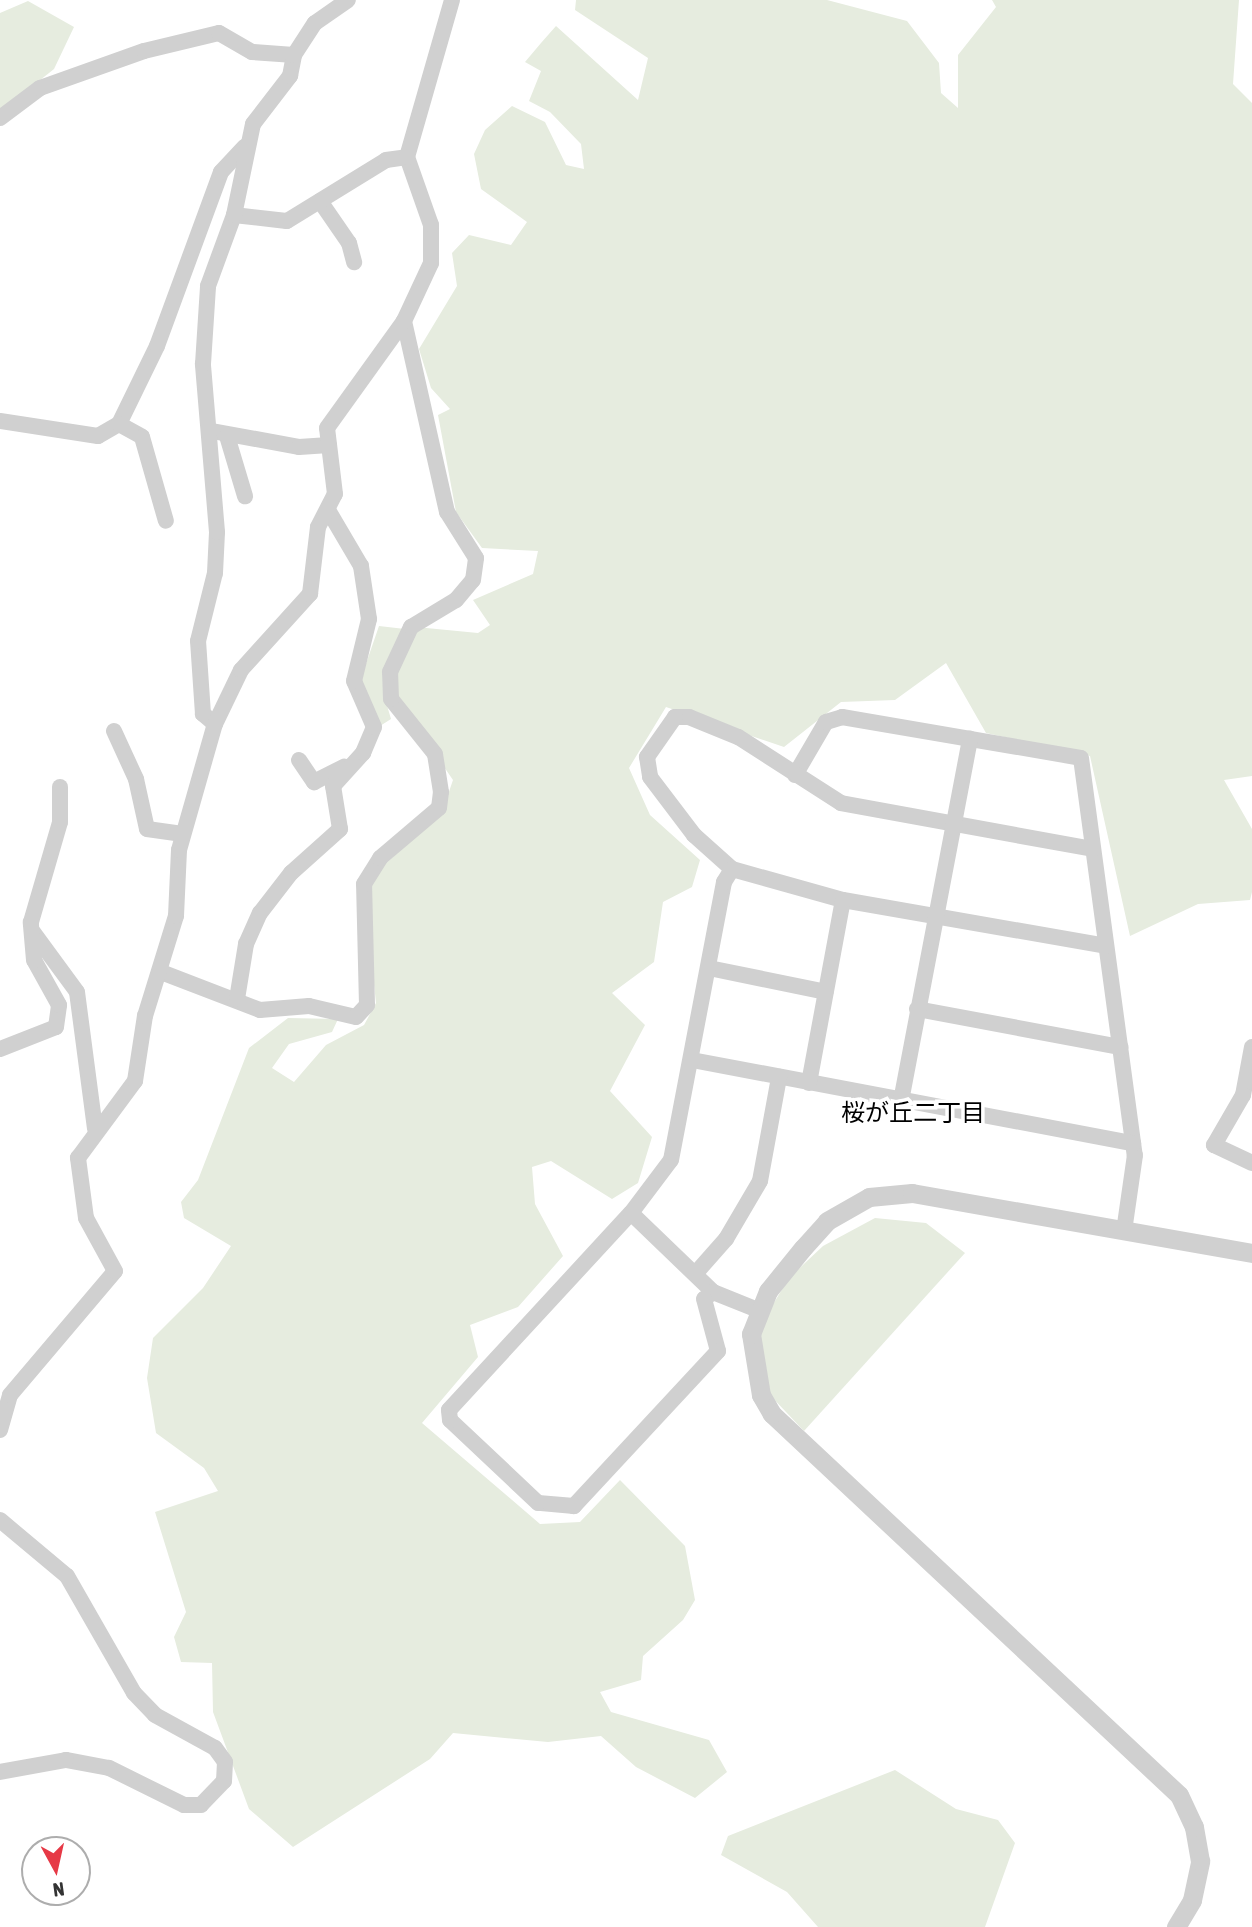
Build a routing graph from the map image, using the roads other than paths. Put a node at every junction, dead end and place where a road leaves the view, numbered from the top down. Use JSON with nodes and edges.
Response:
{"nodes":[{"id":1,"x":348,"y":0,"type":"edge"},
{"id":2,"x":452,"y":0,"type":"edge"},
{"id":3,"x":294,"y":55,"type":"junction"},
{"id":4,"x":0,"y":118,"type":"edge"},
{"id":5,"x":246,"y":145,"type":"junction"},
{"id":6,"x":407,"y":157,"type":"junction"},
{"id":7,"x":320,"y":201,"type":"junction"},
{"id":8,"x":234,"y":215,"type":"junction"},
{"id":9,"x":354,"y":262,"type":"dead end"},
{"id":10,"x":404,"y":321,"type":"junction"},
{"id":11,"x":0,"y":421,"type":"edge"},
{"id":12,"x":118,"y":424,"type":"junction"},
{"id":13,"x":220,"y":433,"type":"junction"},
{"id":14,"x":329,"y":445,"type":"junction"},
{"id":15,"x":245,"y":496,"type":"dead end"},
{"id":16,"x":328,"y":510,"type":"junction"},
{"id":17,"x":166,"y":521,"type":"dead end"},
{"id":18,"x":215,"y":724,"type":"junction"},
{"id":19,"x":114,"y":731,"type":"dead end"},
{"id":20,"x":970,"y":739,"type":"junction"},
{"id":21,"x":299,"y":760,"type":"dead end"},
{"id":22,"x":344,"y":767,"type":"junction"},
{"id":23,"x":795,"y":775,"type":"junction"},
{"id":24,"x":60,"y":787,"type":"dead end"},
{"id":25,"x":952,"y":824,"type":"junction"},
{"id":26,"x":183,"y":834,"type":"junction"},
{"id":27,"x":1093,"y":849,"type":"junction"},
{"id":28,"x":732,"y":869,"type":"junction"},
{"id":29,"x":843,"y":900,"type":"junction"},
{"id":30,"x":934,"y":916,"type":"junction"},
{"id":31,"x":32,"y":931,"type":"junction"},
{"id":32,"x":1106,"y":946,"type":"junction"},
{"id":33,"x":709,"y":968,"type":"junction"},
{"id":34,"x":161,"y":972,"type":"junction"},
{"id":35,"x":826,"y":992,"type":"junction"},
{"id":36,"x":237,"y":999,"type":"junction"},
{"id":37,"x":917,"y":1009,"type":"junction"},
{"id":38,"x":1120,"y":1046,"type":"junction"},
{"id":39,"x":1252,"y":1047,"type":"edge"},
{"id":40,"x":0,"y":1049,"type":"edge"},
{"id":41,"x":692,"y":1060,"type":"junction"},
{"id":42,"x":779,"y":1077,"type":"junction"},
{"id":43,"x":809,"y":1083,"type":"junction"},
{"id":44,"x":1247,"y":1097,"type":"edge"},
{"id":45,"x":901,"y":1101,"type":"junction"},
{"id":46,"x":94,"y":1129,"type":"junction"},
{"id":47,"x":1133,"y":1143,"type":"junction"},
{"id":48,"x":1252,"y":1163,"type":"edge"},
{"id":49,"x":631,"y":1213,"type":"junction"},
{"id":50,"x":1124,"y":1231,"type":"junction"},
{"id":51,"x":1252,"y":1253,"type":"edge"},
{"id":52,"x":695,"y":1274,"type":"junction"},
{"id":53,"x":713,"y":1292,"type":"junction"},
{"id":54,"x":758,"y":1310,"type":"junction"},
{"id":55,"x":0,"y":1430,"type":"edge"},
{"id":56,"x":0,"y":1520,"type":"edge"},
{"id":57,"x":0,"y":1772,"type":"edge"},
{"id":58,"x":1176,"y":1927,"type":"edge"}],
"edges":[{"from":1,"to":3,"type":"street"},
{"from":2,"to":6,"type":"street"},
{"from":3,"to":4,"type":"street"},
{"from":3,"to":5,"type":"street"},
{"from":5,"to":8,"type":"street"},
{"from":5,"to":12,"type":"street"},
{"from":6,"to":7,"type":"street"},
{"from":6,"to":10,"type":"street"},
{"from":7,"to":8,"type":"street"},
{"from":7,"to":9,"type":"street"},
{"from":8,"to":13,"type":"street"},
{"from":10,"to":14,"type":"street"},
{"from":10,"to":36,"type":"street"},
{"from":11,"to":12,"type":"street"},
{"from":12,"to":17,"type":"street"},
{"from":13,"to":14,"type":"street"},
{"from":13,"to":15,"type":"street"},
{"from":13,"to":18,"type":"street"},
{"from":14,"to":16,"type":"street"},
{"from":16,"to":18,"type":"street"},
{"from":16,"to":22,"type":"street"},
{"from":18,"to":26,"type":"street"},
{"from":19,"to":26,"type":"street"},
{"from":20,"to":23,"type":"street"},
{"from":20,"to":25,"type":"street"},
{"from":20,"to":27,"type":"street"},
{"from":21,"to":22,"type":"street"},
{"from":22,"to":36,"type":"street"},
{"from":23,"to":25,"type":"street"},
{"from":23,"to":28,"type":"street"},
{"from":24,"to":31,"type":"street"},
{"from":25,"to":27,"type":"street"},
{"from":25,"to":30,"type":"street"},
{"from":26,"to":34,"type":"street"},
{"from":27,"to":32,"type":"street"},
{"from":28,"to":29,"type":"street"},
{"from":28,"to":33,"type":"street"},
{"from":29,"to":30,"type":"street"},
{"from":29,"to":35,"type":"street"},
{"from":30,"to":32,"type":"street"},
{"from":30,"to":37,"type":"street"},
{"from":31,"to":40,"type":"street"},
{"from":31,"to":46,"type":"street"},
{"from":32,"to":38,"type":"street"},
{"from":33,"to":35,"type":"street"},
{"from":33,"to":41,"type":"street"},
{"from":34,"to":36,"type":"street"},
{"from":34,"to":46,"type":"street"},
{"from":35,"to":43,"type":"street"},
{"from":37,"to":38,"type":"street"},
{"from":37,"to":45,"type":"street"},
{"from":38,"to":47,"type":"street"},
{"from":39,"to":44,"type":"street"},
{"from":41,"to":42,"type":"street"},
{"from":41,"to":49,"type":"street"},
{"from":42,"to":43,"type":"street"},
{"from":42,"to":52,"type":"street"},
{"from":43,"to":45,"type":"street"},
{"from":44,"to":48,"type":"street"},
{"from":45,"to":47,"type":"street"},
{"from":46,"to":55,"type":"street"},
{"from":47,"to":50,"type":"street"},
{"from":49,"to":52,"type":"street"},
{"from":49,"to":53,"type":"street"},
{"from":50,"to":51,"type":"street"},
{"from":50,"to":54,"type":"street"},
{"from":52,"to":53,"type":"street"},
{"from":53,"to":54,"type":"street"},
{"from":54,"to":58,"type":"street"},
{"from":56,"to":57,"type":"street"}]}
